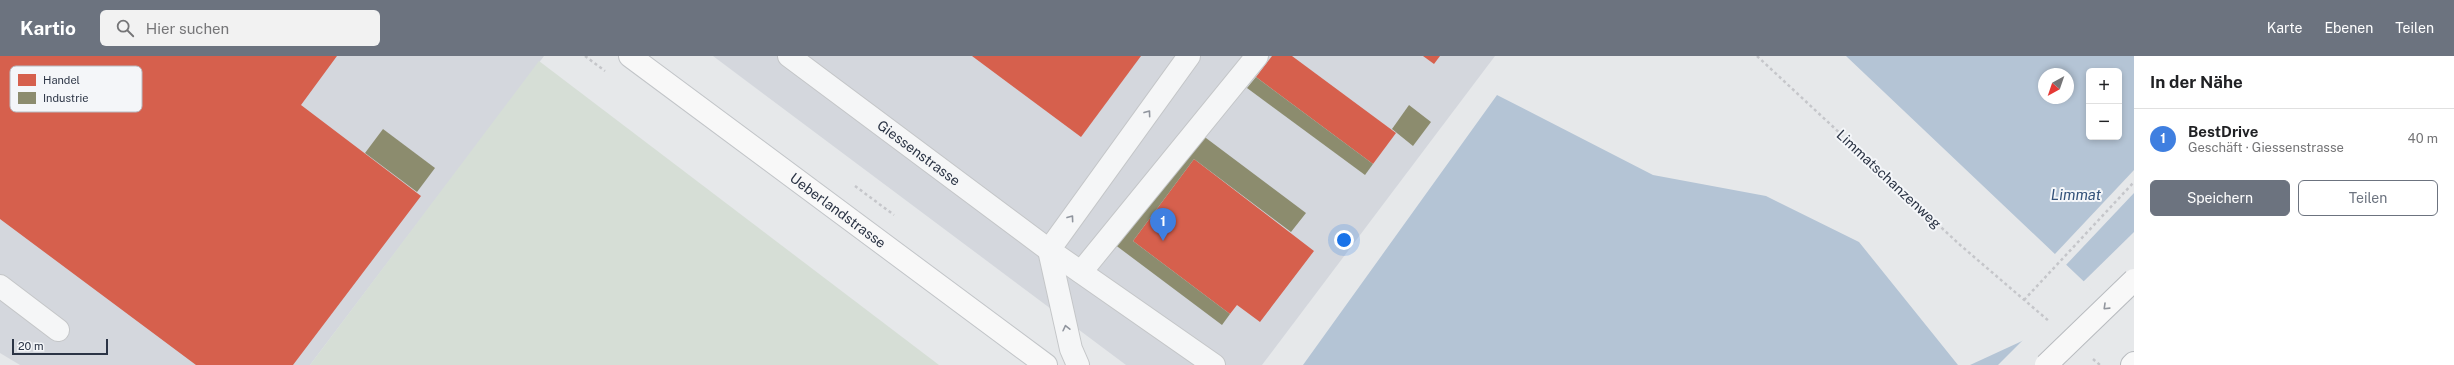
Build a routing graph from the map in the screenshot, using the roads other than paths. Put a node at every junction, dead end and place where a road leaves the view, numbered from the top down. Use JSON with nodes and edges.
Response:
{"nodes":[{"id":1,"x":630,"y":56,"type":"edge"},
{"id":2,"x":1189,"y":56,"type":"edge"},
{"id":3,"x":1257,"y":56,"type":"edge"},
{"id":4,"x":803,"y":60,"type":"edge"},
{"id":5,"x":1049,"y":250,"type":"junction"},
{"id":6,"x":1081,"y":272,"type":"junction"},
{"id":7,"x":2134,"y":280,"type":"edge"},
{"id":8,"x":0,"y":286,"type":"edge"},
{"id":9,"x":58,"y":330,"type":"dead end"},
{"id":10,"x":1046,"y":365,"type":"edge"},
{"id":11,"x":1078,"y":365,"type":"edge"},
{"id":12,"x":1214,"y":365,"type":"edge"},
{"id":13,"x":2046,"y":365,"type":"edge"}],
"edges":[{"from":1,"to":10,"type":"main road","name":"Ueberlandstrasse"},
{"from":5,"to":2,"type":"street","one_way":true},
{"from":3,"to":6,"type":"street"},
{"from":4,"to":5,"type":"street","name":"Giessenstrasse"},
{"from":5,"to":6,"type":"street","name":"Giessenstrasse"},
{"from":11,"to":5,"type":"street","one_way":true},
{"from":6,"to":12,"type":"street","name":"Giessenstrasse"},
{"from":7,"to":13,"type":"main road","one_way":true,"bridge":true},
{"from":8,"to":9,"type":"street"}]}
